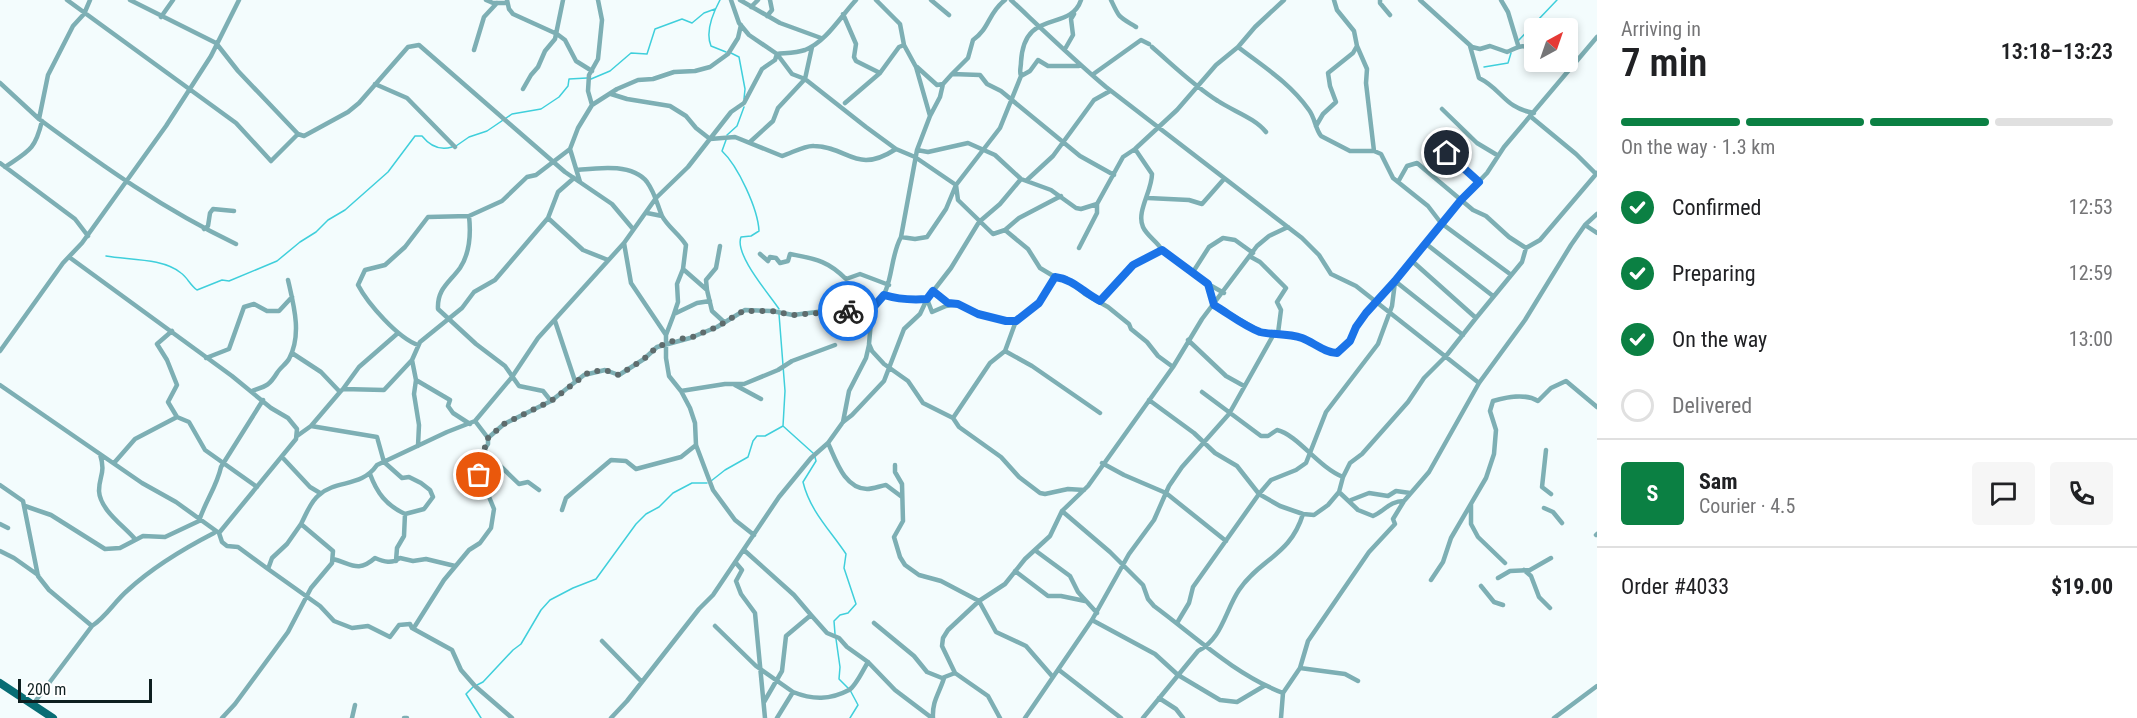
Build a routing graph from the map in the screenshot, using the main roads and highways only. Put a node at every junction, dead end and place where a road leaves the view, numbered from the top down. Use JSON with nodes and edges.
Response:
{"nodes":[{"id":1,"x":0,"y":682,"type":"edge"},
{"id":2,"x":53,"y":718,"type":"edge"}],
"edges":[{"from":1,"to":2,"type":"main road"}]}
